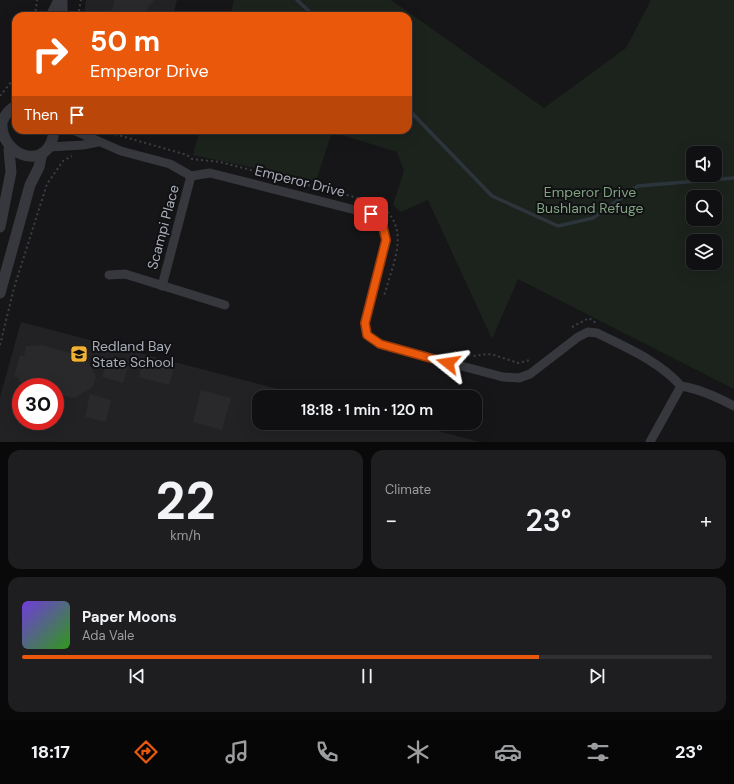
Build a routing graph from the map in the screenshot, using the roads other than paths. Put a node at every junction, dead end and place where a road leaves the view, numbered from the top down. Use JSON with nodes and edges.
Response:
{"nodes":[{"id":1,"x":59,"y":0,"type":"edge"},
{"id":2,"x":62,"y":0,"type":"edge"},
{"id":3,"x":53,"y":12,"type":"edge"},
{"id":4,"x":62,"y":12,"type":"edge"},
{"id":5,"x":12,"y":104,"type":"edge"},
{"id":6,"x":12,"y":109,"type":"edge"},
{"id":7,"x":3,"y":117,"type":"edge"},
{"id":8,"x":54,"y":134,"type":"edge"},
{"id":9,"x":81,"y":134,"type":"edge"},
{"id":10,"x":98,"y":142,"type":"junction"},
{"id":11,"x":5,"y":146,"type":"edge"},
{"id":12,"x":45,"y":150,"type":"junction"},
{"id":13,"x":191,"y":176,"type":"junction"},
{"id":14,"x":0,"y":227,"type":"edge"},
{"id":15,"x":109,"y":275,"type":"dead end"},
{"id":16,"x":162,"y":286,"type":"junction"},
{"id":17,"x":0,"y":293,"type":"edge"},
{"id":18,"x":224,"y":305,"type":"dead end"},
{"id":19,"x":681,"y":386,"type":"junction"},
{"id":20,"x":734,"y":406,"type":"edge"},
{"id":21,"x":650,"y":442,"type":"edge"}],
"edges":[{"from":1,"to":3,"type":"street"},
{"from":2,"to":4,"type":"street"},
{"from":5,"to":7,"type":"street"},
{"from":6,"to":7,"type":"street"},
{"from":7,"to":11,"type":"street"},
{"from":8,"to":12,"type":"street"},
{"from":9,"to":10,"type":"street"},
{"from":10,"to":12,"type":"street"},
{"from":10,"to":13,"type":"street"},
{"from":11,"to":12,"type":"street"},
{"from":11,"to":14,"type":"street"},
{"from":12,"to":17,"type":"street"},
{"from":13,"to":16,"type":"street","name":"Scampi Place"},
{"from":13,"to":19,"type":"street","name":"Emperor Drive"},
{"from":15,"to":16,"type":"street","name":"Scampi Place"},
{"from":16,"to":18,"type":"street","name":"Scampi Place"},
{"from":19,"to":20,"type":"street"},
{"from":19,"to":21,"type":"street"}]}
